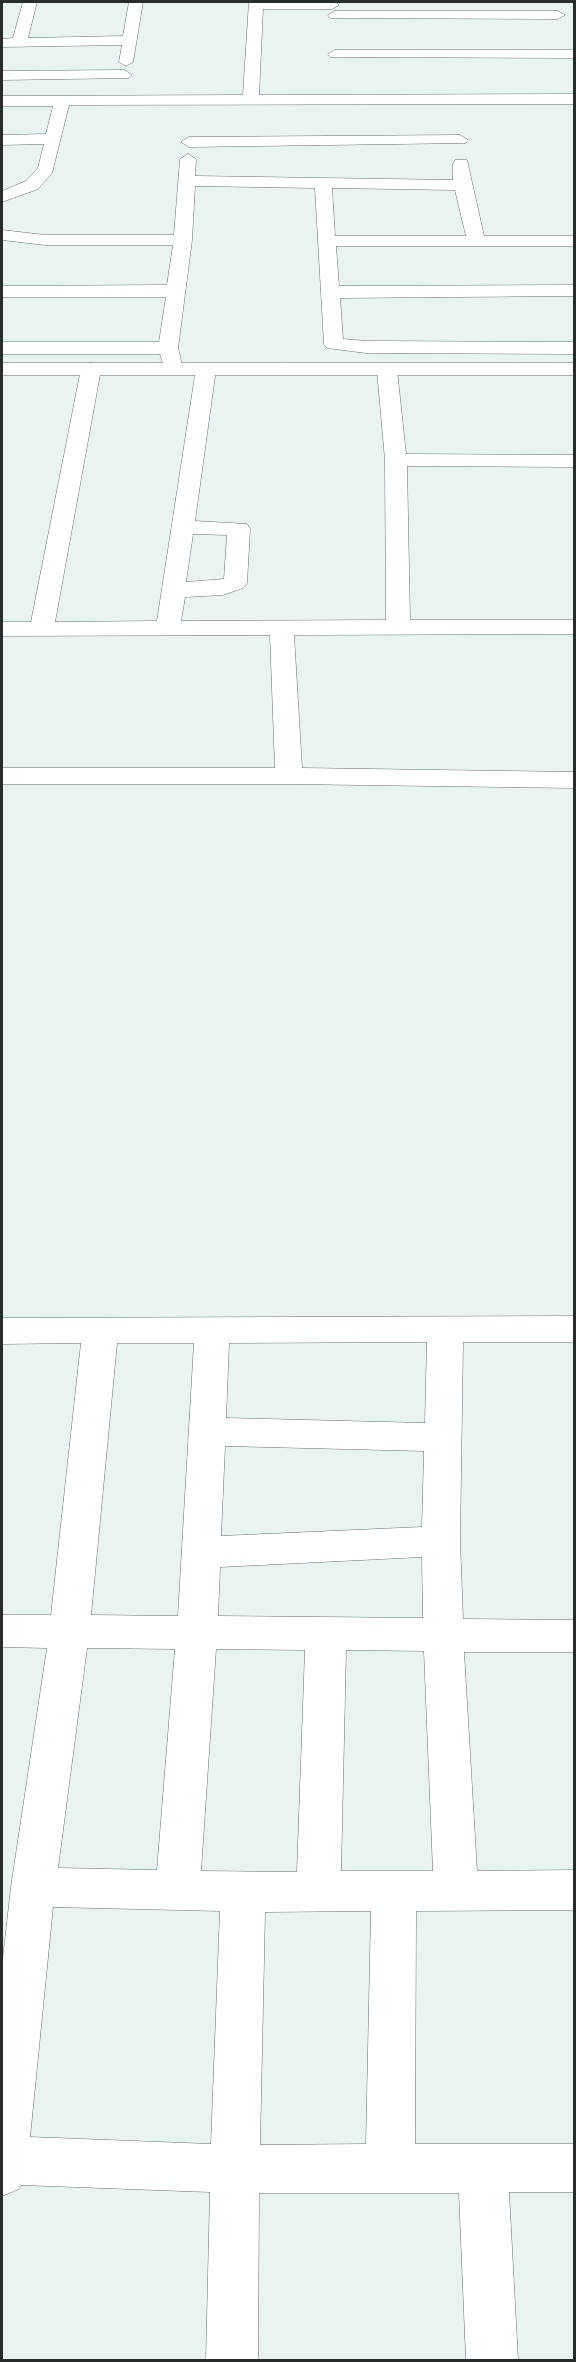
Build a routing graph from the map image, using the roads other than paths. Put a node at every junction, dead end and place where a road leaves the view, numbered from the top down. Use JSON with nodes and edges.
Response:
{"nodes":[{"id":1,"x":30,"y":2,"type":"edge"},
{"id":2,"x":136,"y":2,"type":"edge"},
{"id":3,"x":256,"y":3,"type":"edge"},
{"id":4,"x":333,"y":7,"type":"edge"},
{"id":5,"x":560,"y":19,"type":"edge"},
{"id":6,"x":130,"y":40,"type":"junction"},
{"id":7,"x":2,"y":43,"type":"edge"},
{"id":8,"x":19,"y":43,"type":"junction"},
{"id":9,"x":573,"y":56,"type":"edge"},
{"id":10,"x":124,"y":75,"type":"junction"},
{"id":11,"x":2,"y":76,"type":"edge"},
{"id":12,"x":574,"y":99,"type":"edge"},
{"id":13,"x":193,"y":100,"type":"junction"},
{"id":14,"x":251,"y":100,"type":"junction"},
{"id":15,"x":453,"y":100,"type":"junction"},
{"id":16,"x":2,"y":101,"type":"edge"},
{"id":17,"x":62,"y":101,"type":"junction"},
{"id":18,"x":121,"y":101,"type":"junction"},
{"id":19,"x":53,"y":139,"type":"junction"},
{"id":20,"x":2,"y":140,"type":"edge"},
{"id":21,"x":460,"y":140,"type":"junction"},
{"id":22,"x":189,"y":142,"type":"junction"},
{"id":23,"x":188,"y":181,"type":"junction"},
{"id":24,"x":2,"y":182,"type":"edge"},
{"id":25,"x":36,"y":182,"type":"junction"},
{"id":26,"x":322,"y":184,"type":"junction"},
{"id":27,"x":462,"y":185,"type":"junction"},
{"id":28,"x":2,"y":197,"type":"edge"},
{"id":29,"x":2,"y":235,"type":"edge"},
{"id":30,"x":183,"y":240,"type":"junction"},
{"id":31,"x":327,"y":241,"type":"junction"},
{"id":32,"x":476,"y":241,"type":"junction"},
{"id":33,"x":574,"y":241,"type":"edge"},
{"id":34,"x":2,"y":291,"type":"edge"},
{"id":35,"x":174,"y":291,"type":"junction"},
{"id":36,"x":574,"y":291,"type":"edge"},
{"id":37,"x":331,"y":292,"type":"junction"},
{"id":38,"x":366,"y":347,"type":"junction"},
{"id":39,"x":2,"y":348,"type":"edge"},
{"id":40,"x":168,"y":348,"type":"junction"},
{"id":41,"x":574,"y":348,"type":"edge"},
{"id":42,"x":2,"y":369,"type":"edge"},
{"id":43,"x":91,"y":369,"type":"junction"},
{"id":44,"x":173,"y":369,"type":"junction"},
{"id":45,"x":206,"y":369,"type":"junction"},
{"id":46,"x":574,"y":369,"type":"edge"},
{"id":47,"x":378,"y":370,"type":"junction"},
{"id":48,"x":396,"y":459,"type":"junction"},
{"id":49,"x":574,"y":461,"type":"edge"},
{"id":50,"x":183,"y":527,"type":"junction"},
{"id":51,"x":174,"y":590,"type":"junction"},
{"id":52,"x":574,"y":627,"type":"edge"},
{"id":53,"x":2,"y":629,"type":"edge"},
{"id":54,"x":42,"y":629,"type":"junction"},
{"id":55,"x":168,"y":629,"type":"junction"},
{"id":56,"x":282,"y":629,"type":"junction"},
{"id":57,"x":398,"y":629,"type":"junction"},
{"id":58,"x":2,"y":776,"type":"edge"},
{"id":59,"x":289,"y":776,"type":"junction"},
{"id":60,"x":574,"y":780,"type":"edge"},
{"id":61,"x":574,"y":1329,"type":"edge"},
{"id":62,"x":445,"y":1330,"type":"junction"},
{"id":63,"x":2,"y":1331,"type":"edge"},
{"id":64,"x":212,"y":1331,"type":"junction"},
{"id":65,"x":100,"y":1332,"type":"junction"},
{"id":66,"x":208,"y":1432,"type":"junction"},
{"id":67,"x":442,"y":1437,"type":"junction"},
{"id":68,"x":441,"y":1541,"type":"junction"},
{"id":69,"x":202,"y":1552,"type":"junction"},
{"id":70,"x":2,"y":1631,"type":"edge"},
{"id":71,"x":69,"y":1632,"type":"junction"},
{"id":72,"x":197,"y":1632,"type":"junction"},
{"id":73,"x":326,"y":1634,"type":"junction"},
{"id":74,"x":443,"y":1635,"type":"junction"},
{"id":75,"x":574,"y":1636,"type":"edge"},
{"id":76,"x":33,"y":1887,"type":"junction"},
{"id":77,"x":574,"y":1890,"type":"edge"},
{"id":78,"x":177,"y":1891,"type":"junction"},
{"id":79,"x":456,"y":1891,"type":"junction"},
{"id":80,"x":243,"y":1892,"type":"junction"},
{"id":81,"x":318,"y":1892,"type":"junction"},
{"id":82,"x":394,"y":1892,"type":"junction"},
{"id":83,"x":9,"y":2044,"type":"edge"},
{"id":84,"x":2,"y":2166,"type":"edge"},
{"id":85,"x":390,"y":2168,"type":"junction"},
{"id":86,"x":574,"y":2168,"type":"edge"},
{"id":87,"x":235,"y":2169,"type":"junction"},
{"id":88,"x":483,"y":2170,"type":"junction"},
{"id":89,"x":232,"y":2361,"type":"edge"},
{"id":90,"x":492,"y":2361,"type":"edge"}],
"edges":[{"from":1,"to":8,"type":"main road"},
{"from":2,"to":6,"type":"main road"},
{"from":3,"to":4,"type":"main road"},
{"from":3,"to":14,"type":"main road"},
{"from":4,"to":5,"type":"main road"},
{"from":4,"to":9,"type":"main road"},
{"from":5,"to":9,"type":"main road"},
{"from":6,"to":8,"type":"main road"},
{"from":6,"to":10,"type":"main road"},
{"from":7,"to":8,"type":"main road"},
{"from":10,"to":11,"type":"main road"},
{"from":10,"to":18,"type":"main road"},
{"from":12,"to":15,"type":"main road"},
{"from":13,"to":14,"type":"main road"},
{"from":13,"to":18,"type":"main road"},
{"from":13,"to":22,"type":"main road"},
{"from":14,"to":15,"type":"main road"},
{"from":15,"to":21,"type":"main road"},
{"from":16,"to":17,"type":"main road"},
{"from":17,"to":18,"type":"main road"},
{"from":17,"to":19,"type":"main road"},
{"from":19,"to":20,"type":"main road"},
{"from":19,"to":25,"type":"main road"},
{"from":21,"to":22,"type":"main road"},
{"from":21,"to":27,"type":"main road"},
{"from":22,"to":23,"type":"main road"},
{"from":23,"to":26,"type":"main road"},
{"from":23,"to":30,"type":"main road"},
{"from":24,"to":25,"type":"main road"},
{"from":25,"to":28,"type":"main road"},
{"from":26,"to":27,"type":"main road"},
{"from":26,"to":31,"type":"main road"},
{"from":27,"to":32,"type":"main road"},
{"from":29,"to":30,"type":"main road"},
{"from":30,"to":35,"type":"main road"},
{"from":31,"to":32,"type":"main road"},
{"from":31,"to":37,"type":"main road"},
{"from":32,"to":33,"type":"main road"},
{"from":34,"to":35,"type":"main road"},
{"from":35,"to":40,"type":"main road"},
{"from":36,"to":37,"type":"main road"},
{"from":37,"to":38,"type":"main road"},
{"from":38,"to":41,"type":"main road"},
{"from":38,"to":47,"type":"main road"},
{"from":39,"to":40,"type":"main road"},
{"from":40,"to":44,"type":"main road"},
{"from":42,"to":43,"type":"main road"},
{"from":43,"to":44,"type":"main road"},
{"from":43,"to":54,"type":"main road"},
{"from":44,"to":45,"type":"main road"},
{"from":45,"to":47,"type":"main road"},
{"from":45,"to":50,"type":"main road"},
{"from":46,"to":47,"type":"main road"},
{"from":47,"to":48,"type":"main road"},
{"from":48,"to":49,"type":"main road"},
{"from":48,"to":57,"type":"main road"},
{"from":50,"to":51,"type":"main road"},
{"from":50,"to":51,"type":"main road"},
{"from":51,"to":55,"type":"main road"},
{"from":52,"to":57,"type":"main road"},
{"from":53,"to":54,"type":"main road"},
{"from":54,"to":55,"type":"main road"},
{"from":55,"to":56,"type":"main road"},
{"from":56,"to":57,"type":"main road"},
{"from":56,"to":59,"type":"main road"},
{"from":58,"to":59,"type":"main road"},
{"from":59,"to":60,"type":"main road"},
{"from":61,"to":62,"type":"main road"},
{"from":62,"to":64,"type":"main road"},
{"from":62,"to":67,"type":"main road"},
{"from":63,"to":65,"type":"main road"},
{"from":64,"to":65,"type":"main road"},
{"from":64,"to":66,"type":"main road"},
{"from":65,"to":71,"type":"main road"},
{"from":66,"to":67,"type":"main road"},
{"from":66,"to":69,"type":"main road"},
{"from":67,"to":68,"type":"main road"},
{"from":68,"to":69,"type":"main road"},
{"from":68,"to":74,"type":"main road"},
{"from":69,"to":72,"type":"main road"},
{"from":70,"to":71,"type":"main road"},
{"from":71,"to":72,"type":"main road"},
{"from":71,"to":76,"type":"main road"},
{"from":72,"to":73,"type":"main road"},
{"from":72,"to":78,"type":"main road"},
{"from":73,"to":74,"type":"main road"},
{"from":73,"to":81,"type":"main road"},
{"from":74,"to":75,"type":"main road"},
{"from":74,"to":79,"type":"main road"},
{"from":76,"to":78,"type":"main road"},
{"from":76,"to":83,"type":"main road"},
{"from":77,"to":79,"type":"main road"},
{"from":78,"to":80,"type":"main road"},
{"from":79,"to":82,"type":"main road"},
{"from":80,"to":81,"type":"main road"},
{"from":80,"to":87,"type":"main road"},
{"from":81,"to":82,"type":"main road"},
{"from":82,"to":85,"type":"main road"},
{"from":83,"to":84,"type":"main road"},
{"from":84,"to":87,"type":"main road"},
{"from":85,"to":87,"type":"main road"},
{"from":85,"to":88,"type":"main road"},
{"from":86,"to":88,"type":"main road"},
{"from":87,"to":89,"type":"main road"},
{"from":88,"to":90,"type":"main road"}]}
